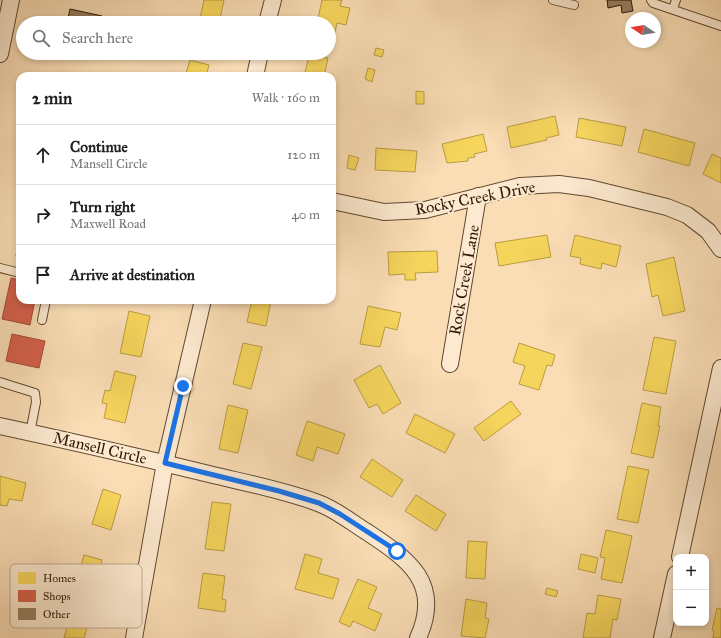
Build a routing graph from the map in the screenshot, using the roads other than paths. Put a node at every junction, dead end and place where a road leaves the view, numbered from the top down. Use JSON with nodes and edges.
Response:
{"nodes":[{"id":1,"x":11,"y":0,"type":"edge"},
{"id":2,"x":273,"y":0,"type":"edge"},
{"id":3,"x":553,"y":0,"type":"edge"},
{"id":4,"x":651,"y":0,"type":"edge"},
{"id":5,"x":676,"y":0,"type":"edge"},
{"id":6,"x":574,"y":5,"type":"dead end"},
{"id":7,"x":673,"y":9,"type":"junction"},
{"id":8,"x":269,"y":16,"type":"edge"},
{"id":9,"x":721,"y":26,"type":"edge"},
{"id":10,"x":0,"y":54,"type":"edge"},
{"id":11,"x":258,"y":60,"type":"edge"},
{"id":12,"x":256,"y":72,"type":"edge"},
{"id":13,"x":478,"y":196,"type":"junction"},
{"id":14,"x":336,"y":202,"type":"edge"},
{"id":15,"x":721,"y":249,"type":"edge"},
{"id":16,"x":0,"y":268,"type":"edge"},
{"id":17,"x":16,"y":272,"type":"edge"},
{"id":18,"x":45,"y":304,"type":"edge"},
{"id":19,"x":202,"y":304,"type":"edge"},
{"id":20,"x":42,"y":320,"type":"dead end"},
{"id":21,"x":450,"y":364,"type":"dead end"},
{"id":22,"x":721,"y":368,"type":"edge"},
{"id":23,"x":0,"y":382,"type":"edge"},
{"id":24,"x":0,"y":426,"type":"edge"},
{"id":25,"x":30,"y":433,"type":"junction"},
{"id":26,"x":165,"y":463,"type":"junction"},
{"id":27,"x":681,"y":554,"type":"edge"},
{"id":28,"x":673,"y":588,"type":"edge"},
{"id":29,"x":142,"y":593,"type":"edge"},
{"id":30,"x":136,"y":628,"type":"edge"},
{"id":31,"x":134,"y":638,"type":"edge"},
{"id":32,"x":418,"y":638,"type":"edge"},
{"id":33,"x":662,"y":638,"type":"edge"}],
"edges":[{"from":1,"to":10,"type":"street"},
{"from":2,"to":8,"type":"street"},
{"from":3,"to":6,"type":"lane"},
{"from":4,"to":7,"type":"lane"},
{"from":5,"to":7,"type":"lane"},
{"from":7,"to":9,"type":"lane"},
{"from":11,"to":12,"type":"street"},
{"from":13,"to":14,"type":"street","name":"Rocky Creek Drive"},
{"from":13,"to":15,"type":"street","name":"Rocky Creek Drive"},
{"from":13,"to":21,"type":"street","name":"Rock Creek Lane"},
{"from":16,"to":17,"type":"lane"},
{"from":18,"to":20,"type":"lane"},
{"from":19,"to":26,"type":"street"},
{"from":22,"to":27,"type":"street"},
{"from":23,"to":25,"type":"lane"},
{"from":24,"to":25,"type":"street","name":"Mansell Circle"},
{"from":25,"to":26,"type":"street","name":"Mansell Circle"},
{"from":26,"to":29,"type":"street"},
{"from":26,"to":32,"type":"street","name":"Mansell Circle"},
{"from":28,"to":33,"type":"street"},
{"from":30,"to":31,"type":"street"}]}
